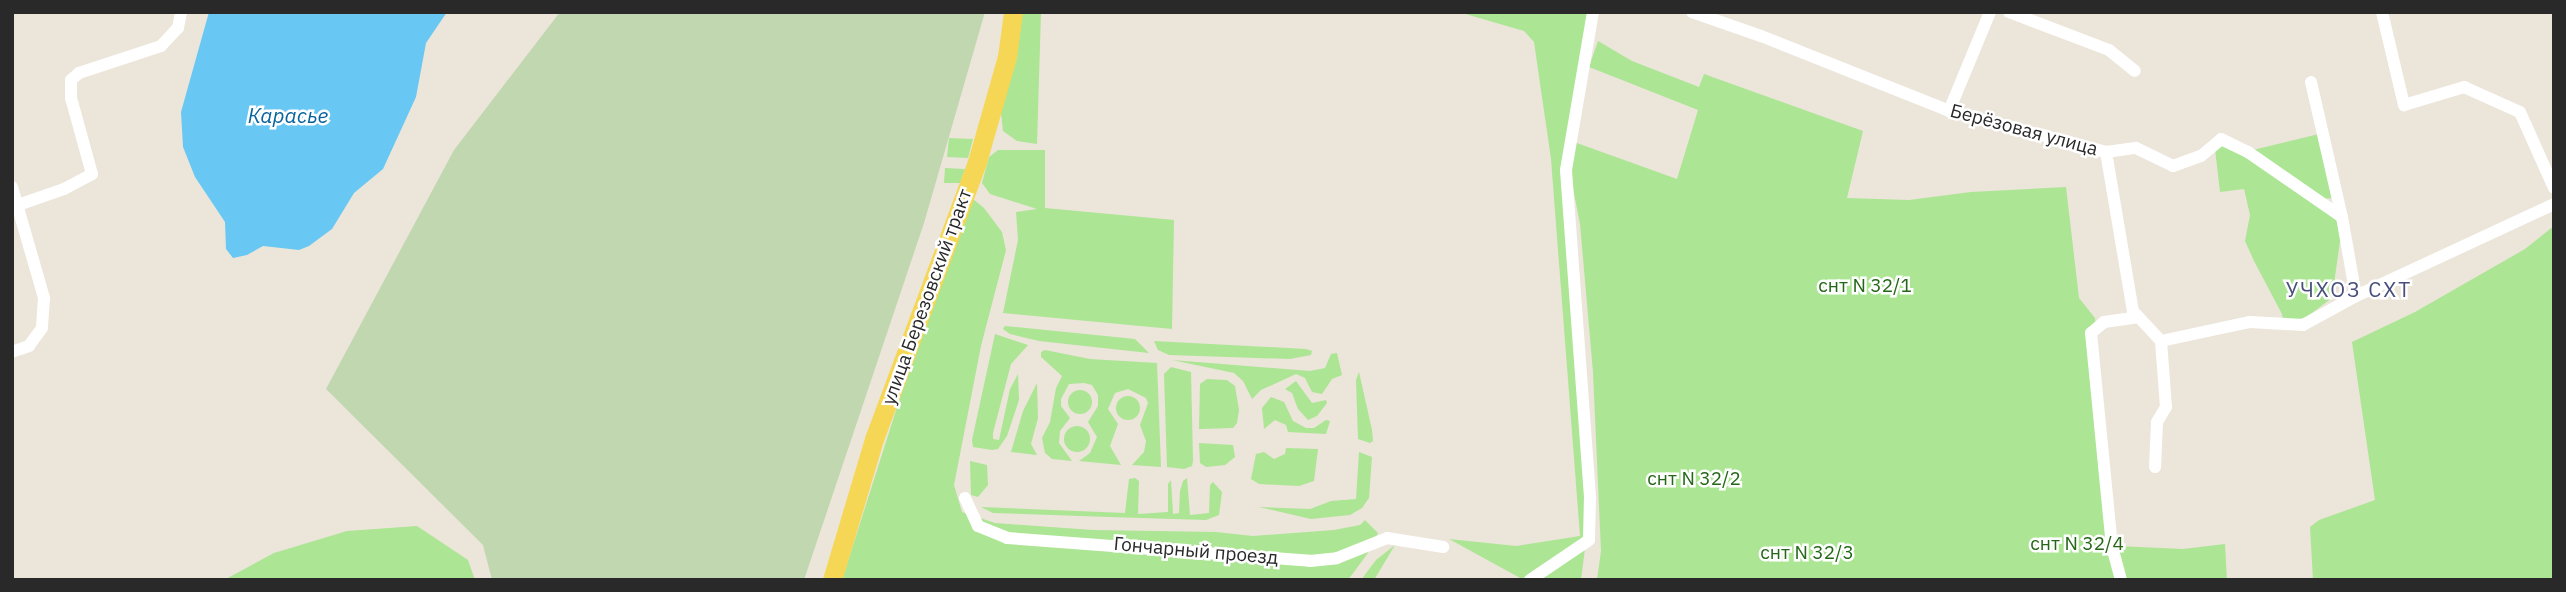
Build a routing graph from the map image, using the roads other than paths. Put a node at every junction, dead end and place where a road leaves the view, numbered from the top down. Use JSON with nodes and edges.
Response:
{"nodes":[{"id":1,"x":181,"y":12,"type":"edge"},
{"id":2,"x":1013,"y":12,"type":"edge"},
{"id":3,"x":1593,"y":12,"type":"edge"},
{"id":4,"x":1692,"y":12,"type":"edge"},
{"id":5,"x":1990,"y":12,"type":"edge"},
{"id":6,"x":2009,"y":12,"type":"edge"},
{"id":7,"x":2382,"y":12,"type":"edge"},
{"id":8,"x":2135,"y":71,"type":"dead end"},
{"id":9,"x":2311,"y":82,"type":"dead end"},
{"id":10,"x":1949,"y":111,"type":"junction"},
{"id":11,"x":2106,"y":152,"type":"junction"},
{"id":12,"x":12,"y":187,"type":"edge"},
{"id":13,"x":2554,"y":188,"type":"edge"},
{"id":14,"x":2554,"y":204,"type":"edge"},
{"id":15,"x":18,"y":205,"type":"junction"},
{"id":16,"x":2342,"y":217,"type":"junction"},
{"id":17,"x":2356,"y":296,"type":"junction"},
{"id":18,"x":2138,"y":317,"type":"junction"},
{"id":19,"x":2161,"y":341,"type":"junction"},
{"id":20,"x":12,"y":352,"type":"edge"},
{"id":21,"x":2155,"y":467,"type":"dead end"},
{"id":22,"x":965,"y":498,"type":"dead end"},
{"id":23,"x":1443,"y":547,"type":"dead end"},
{"id":24,"x":832,"y":580,"type":"edge"},
{"id":25,"x":1530,"y":580,"type":"edge"},
{"id":26,"x":2121,"y":580,"type":"edge"}],
"edges":[{"from":1,"to":15,"type":"street"},
{"from":2,"to":24,"type":"main road","name":"улица Березовский тракт"},
{"from":3,"to":25,"type":"street"},
{"from":4,"to":10,"type":"street","name":"Берёзовая улица"},
{"from":5,"to":10,"type":"street"},
{"from":6,"to":8,"type":"street"},
{"from":7,"to":13,"type":"street"},
{"from":9,"to":16,"type":"street"},
{"from":10,"to":11,"type":"street","name":"Берёзовая улица"},
{"from":11,"to":16,"type":"street","name":"Берёзовая улица"},
{"from":11,"to":18,"type":"street"},
{"from":12,"to":15,"type":"street"},
{"from":14,"to":17,"type":"street"},
{"from":15,"to":20,"type":"street"},
{"from":16,"to":17,"type":"street"},
{"from":17,"to":19,"type":"street"},
{"from":18,"to":19,"type":"street"},
{"from":18,"to":26,"type":"street"},
{"from":19,"to":21,"type":"street"},
{"from":22,"to":23,"type":"street","name":"Гончарный проезд"}]}
